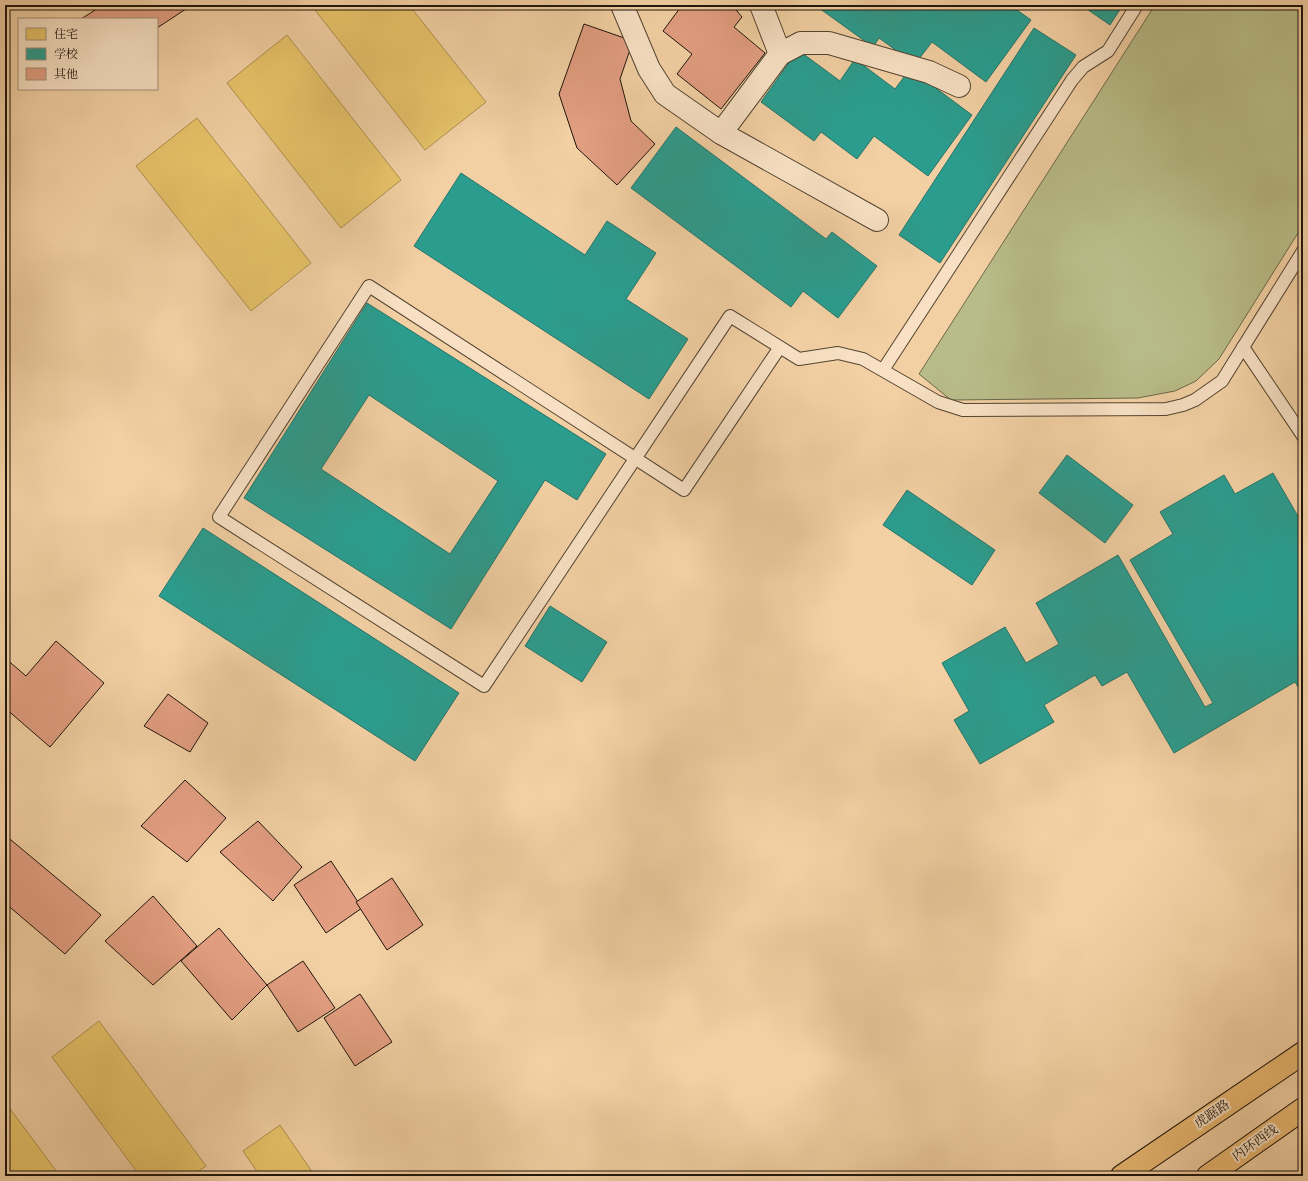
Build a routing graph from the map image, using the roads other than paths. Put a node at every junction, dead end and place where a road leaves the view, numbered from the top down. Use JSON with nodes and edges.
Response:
{"nodes":[{"id":1,"x":622,"y":5,"type":"edge"},
{"id":2,"x":761,"y":5,"type":"edge"},
{"id":3,"x":1136,"y":5,"type":"edge"},
{"id":4,"x":780,"y":54,"type":"junction"},
{"id":5,"x":959,"y":86,"type":"dead end"},
{"id":6,"x":722,"y":133,"type":"junction"},
{"id":7,"x":877,"y":220,"type":"dead end"},
{"id":8,"x":1303,"y":251,"type":"edge"},
{"id":9,"x":780,"y":347,"type":"junction"},
{"id":10,"x":1243,"y":347,"type":"junction"},
{"id":11,"x":883,"y":370,"type":"junction"},
{"id":12,"x":1303,"y":436,"type":"edge"},
{"id":13,"x":635,"y":458,"type":"junction"},
{"id":14,"x":1303,"y":1053,"type":"edge"},
{"id":15,"x":1303,"y":1109,"type":"edge"},
{"id":16,"x":1122,"y":1176,"type":"edge"},
{"id":17,"x":1208,"y":1176,"type":"edge"}],
"edges":[{"from":1,"to":6,"type":"street"},
{"from":2,"to":4,"type":"street"},
{"from":3,"to":11,"type":"lane"},
{"from":4,"to":5,"type":"street"},
{"from":4,"to":6,"type":"street"},
{"from":6,"to":7,"type":"street"},
{"from":8,"to":10,"type":"lane"},
{"from":9,"to":11,"type":"lane"},
{"from":9,"to":13,"type":"lane"},
{"from":9,"to":13,"type":"lane"},
{"from":10,"to":11,"type":"lane"},
{"from":10,"to":12,"type":"lane"},
{"from":13,"to":13,"type":"lane"},
{"from":14,"to":16,"type":"main road","name":"虎踞路"},
{"from":15,"to":17,"type":"main road","name":"内环西线"}]}
